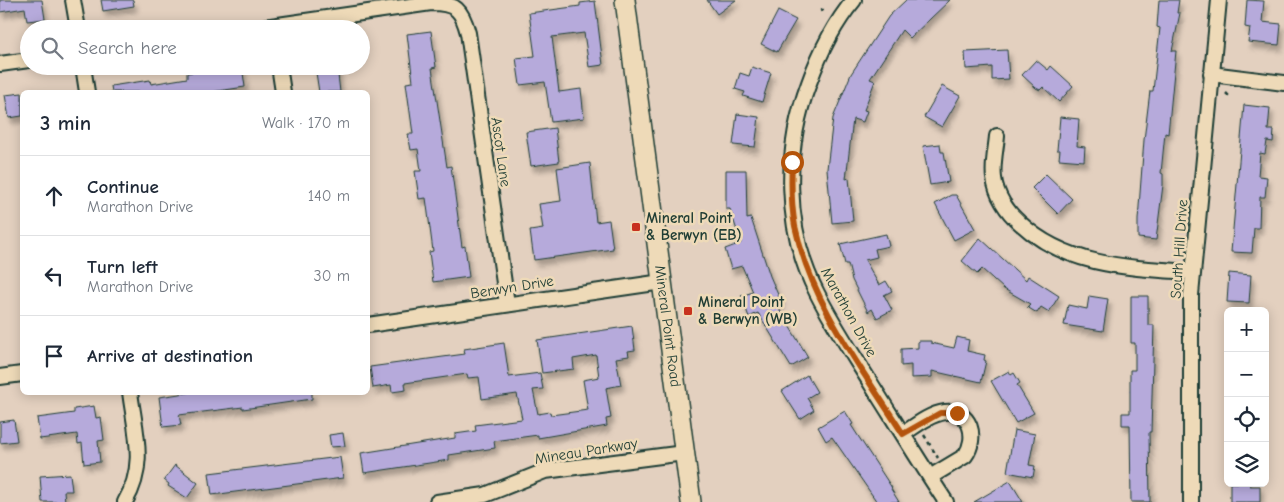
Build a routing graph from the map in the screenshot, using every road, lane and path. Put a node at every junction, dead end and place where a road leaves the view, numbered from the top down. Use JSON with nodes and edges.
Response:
{"nodes":[{"id":1,"x":73,"y":0,"type":"edge"},
{"id":2,"x":625,"y":0,"type":"edge"},
{"id":3,"x":1219,"y":0,"type":"edge"},
{"id":4,"x":847,"y":2,"type":"edge"},
{"id":5,"x":826,"y":9,"type":"dead end"},
{"id":6,"x":820,"y":10,"type":"dead end"},
{"id":7,"x":76,"y":20,"type":"edge"},
{"id":8,"x":319,"y":20,"type":"edge"},
{"id":9,"x":20,"y":61,"type":"edge"},
{"id":10,"x":0,"y":64,"type":"edge"},
{"id":11,"x":1211,"y":74,"type":"junction"},
{"id":12,"x":84,"y":75,"type":"edge"},
{"id":13,"x":280,"y":75,"type":"edge"},
{"id":14,"x":1284,"y":83,"type":"edge"},
{"id":15,"x":87,"y":90,"type":"edge"},
{"id":16,"x":283,"y":90,"type":"edge"},
{"id":17,"x":997,"y":136,"type":"dead end"},
{"id":18,"x":1193,"y":272,"type":"junction"},
{"id":19,"x":662,"y":282,"type":"junction"},
{"id":20,"x":507,"y":304,"type":"junction"},
{"id":21,"x":370,"y":325,"type":"edge"},
{"id":22,"x":20,"y":374,"type":"edge"},
{"id":23,"x":0,"y":377,"type":"edge"},
{"id":24,"x":130,"y":395,"type":"edge"},
{"id":25,"x":922,"y":432,"type":"dead end"},
{"id":26,"x":903,"y":434,"type":"junction"},
{"id":27,"x":684,"y":453,"type":"junction"},
{"id":28,"x":940,"y":461,"type":"dead end"},
{"id":29,"x":930,"y":477,"type":"junction"},
{"id":30,"x":125,"y":502,"type":"edge"},
{"id":31,"x":437,"y":502,"type":"edge"},
{"id":32,"x":691,"y":502,"type":"edge"},
{"id":33,"x":946,"y":502,"type":"edge"},
{"id":34,"x":1191,"y":502,"type":"edge"}],
"edges":[{"from":1,"to":7,"type":"street"},
{"from":2,"to":19,"type":"main road","name":"Mineral Point Road"},
{"from":3,"to":11,"type":"street","name":"South Hill Drive"},
{"from":4,"to":26,"type":"street","name":"Marathon Drive"},
{"from":5,"to":6,"type":"path"},
{"from":8,"to":20,"type":"street","name":"Ascot Lane"},
{"from":9,"to":10,"type":"street"},
{"from":11,"to":14,"type":"street"},
{"from":11,"to":18,"type":"street","name":"South Hill Drive"},
{"from":12,"to":15,"type":"street"},
{"from":13,"to":16,"type":"street"},
{"from":17,"to":18,"type":"street"},
{"from":18,"to":34,"type":"street","name":"South Hill Drive"},
{"from":19,"to":20,"type":"street","name":"Berwyn Drive"},
{"from":19,"to":27,"type":"main road","name":"Mineral Point Road"},
{"from":20,"to":21,"type":"street","name":"Berwyn Drive"},
{"from":22,"to":23,"type":"street"},
{"from":24,"to":30,"type":"street"},
{"from":25,"to":28,"type":"path"},
{"from":26,"to":29,"type":"street","name":"Marathon Drive"},
{"from":26,"to":29,"type":"street"},
{"from":27,"to":31,"type":"street","name":"Mineau Parkway"},
{"from":27,"to":32,"type":"main road","name":"Mineral Point Road"},
{"from":29,"to":33,"type":"street","name":"Marathon Drive"}]}
